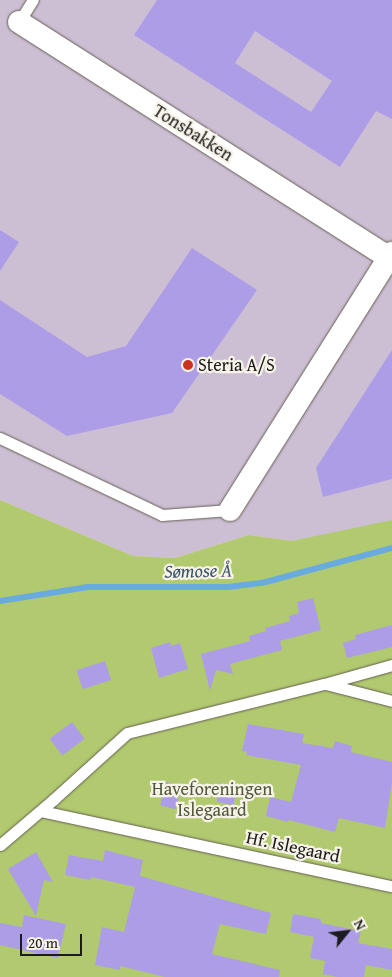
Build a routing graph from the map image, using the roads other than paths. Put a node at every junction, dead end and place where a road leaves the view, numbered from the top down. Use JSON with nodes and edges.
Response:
{"nodes":[{"id":1,"x":33,"y":0,"type":"edge"},
{"id":2,"x":19,"y":22,"type":"joint"},
{"id":3,"x":391,"y":255,"type":"edge"},
{"id":4,"x":0,"y":438,"type":"edge"},
{"id":5,"x":230,"y":510,"type":"joint"},
{"id":6,"x":392,"y":665,"type":"edge"},
{"id":7,"x":324,"y":684,"type":"junction"},
{"id":8,"x":392,"y":701,"type":"edge"},
{"id":9,"x":41,"y":811,"type":"junction"},
{"id":10,"x":0,"y":845,"type":"edge"},
{"id":11,"x":392,"y":886,"type":"edge"}],
"edges":[{"from":1,"to":2,"type":"lane","name":"Tonsbakken"},
{"from":2,"to":3,"type":"street","name":"Tonsbakken"},
{"from":3,"to":5,"type":"street","name":"Tonsbakken"},
{"from":4,"to":5,"type":"lane"},
{"from":6,"to":7,"type":"lane"},
{"from":7,"to":8,"type":"lane"},
{"from":7,"to":9,"type":"lane"},
{"from":9,"to":10,"type":"lane"},
{"from":9,"to":11,"type":"lane","name":"Hf. Islegaard"}]}
